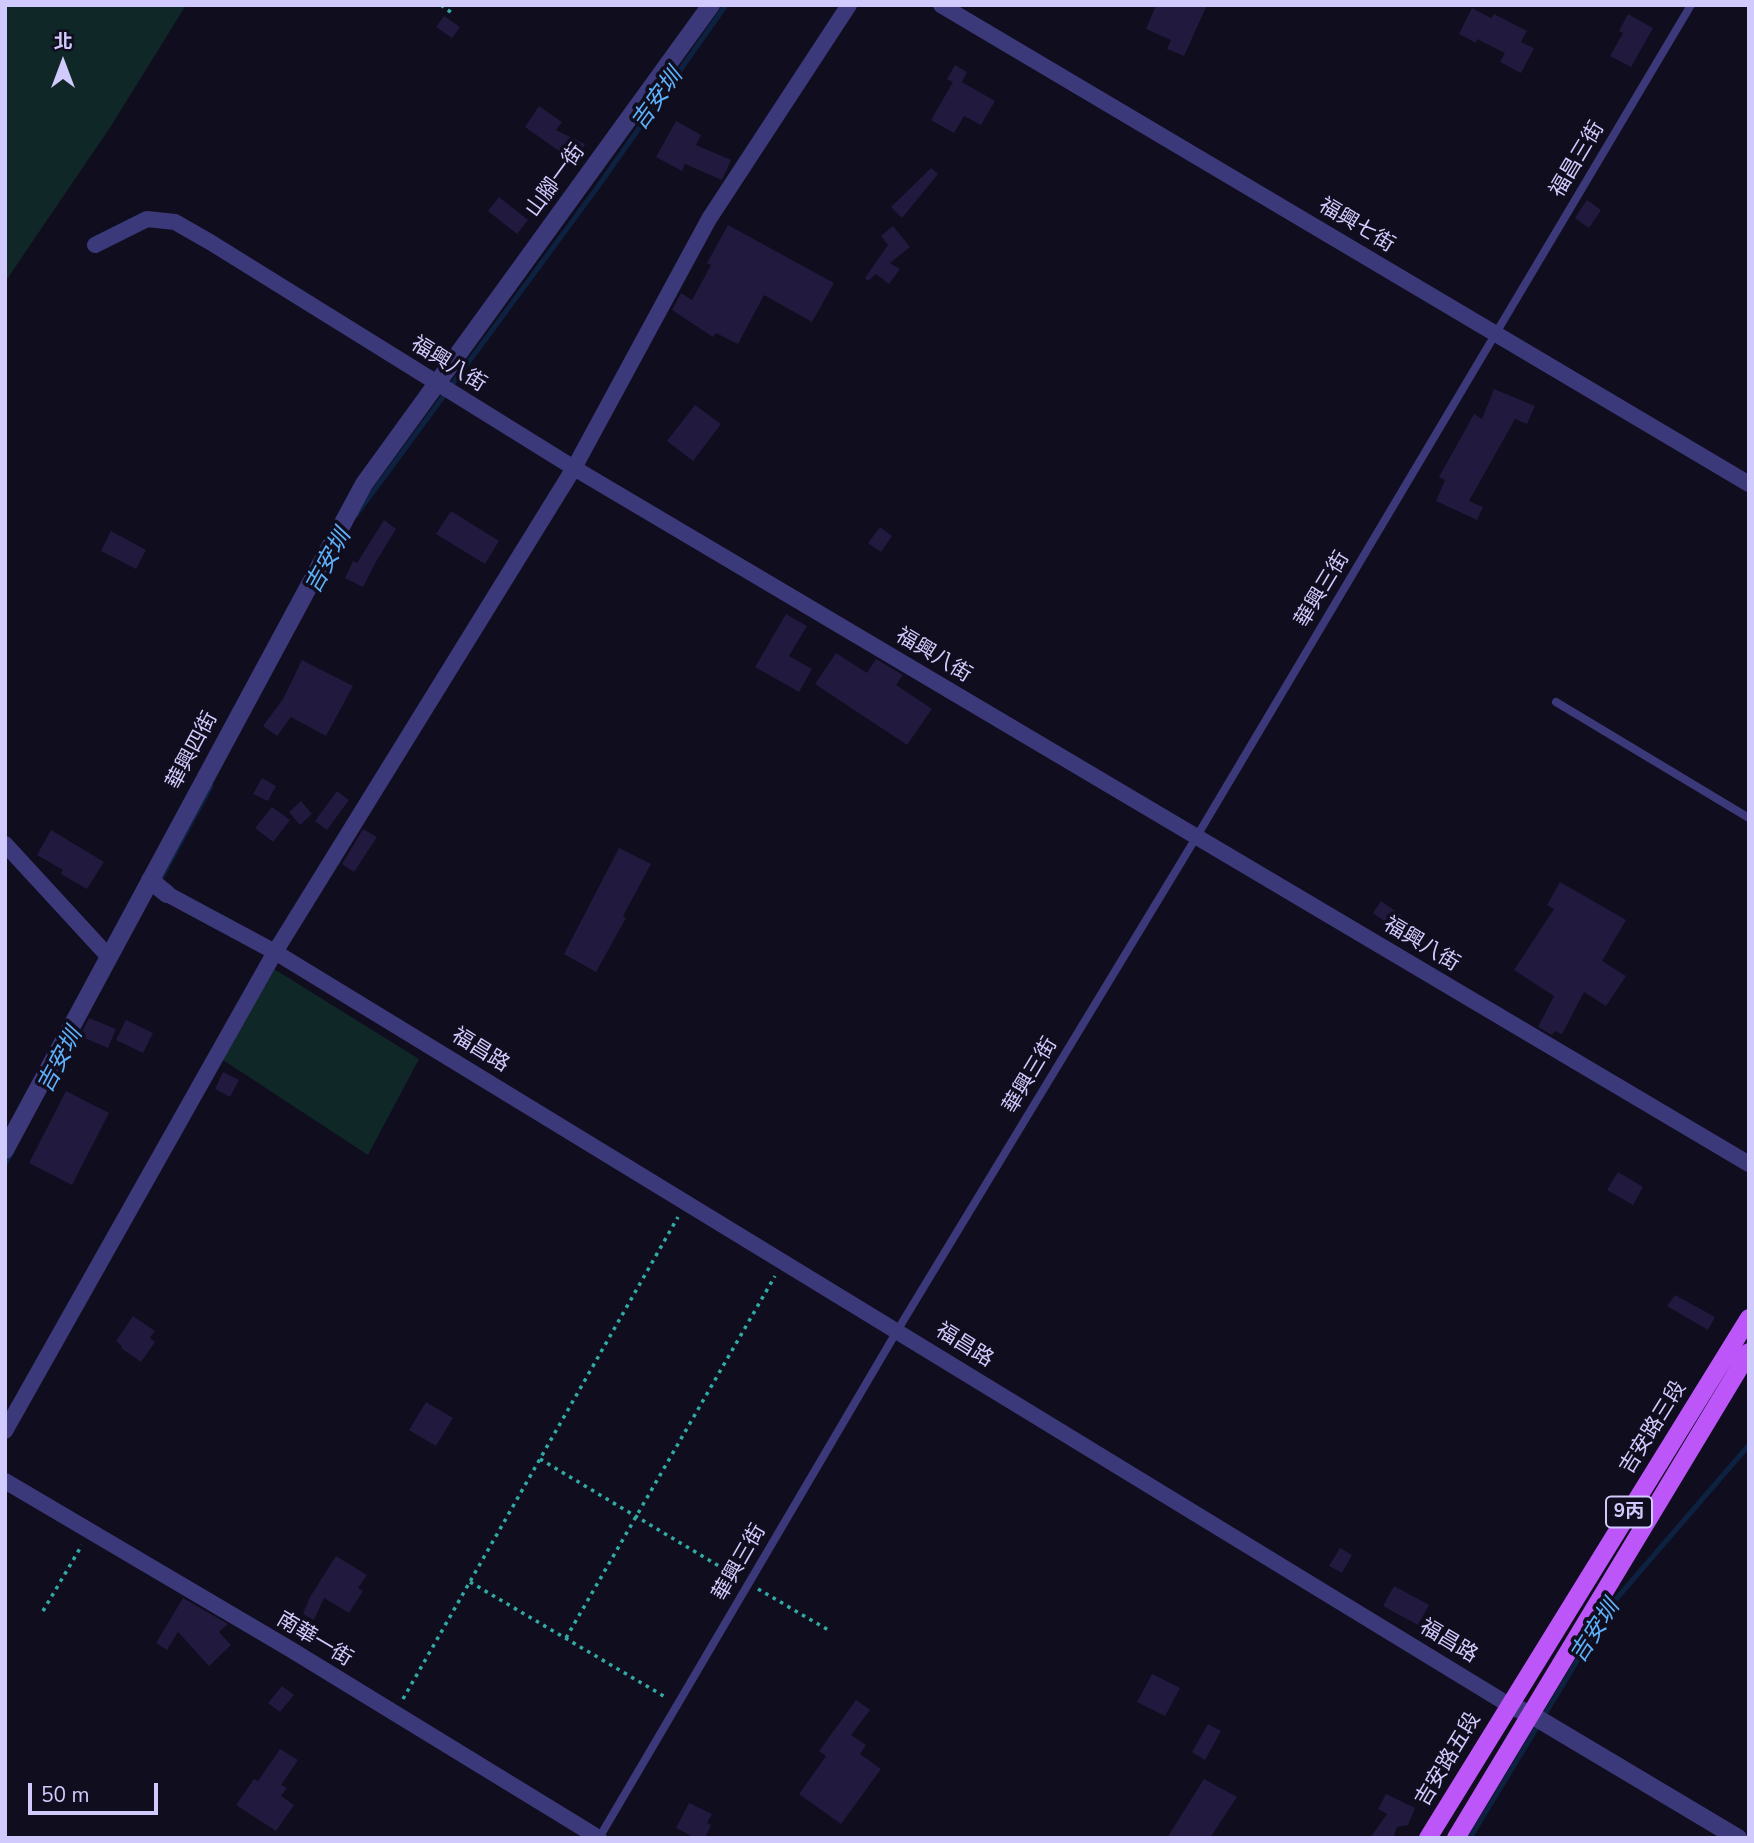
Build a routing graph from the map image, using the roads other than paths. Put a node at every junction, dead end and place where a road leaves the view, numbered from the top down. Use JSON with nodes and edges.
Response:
{"nodes":[{"id":1,"x":710,"y":5,"type":"edge"},
{"id":2,"x":849,"y":5,"type":"edge"},
{"id":3,"x":941,"y":5,"type":"edge"},
{"id":4,"x":1691,"y":5,"type":"edge"},
{"id":5,"x":95,"y":245,"type":"dead end"},
{"id":6,"x":1495,"y":333,"type":"junction"},
{"id":7,"x":446,"y":389,"type":"junction"},
{"id":8,"x":574,"y":468,"type":"junction"},
{"id":9,"x":1749,"y":484,"type":"edge"},
{"id":10,"x":1556,"y":702,"type":"dead end"},
{"id":11,"x":1749,"y":818,"type":"edge"},
{"id":12,"x":1196,"y":836,"type":"junction"},
{"id":13,"x":5,"y":844,"type":"edge"},
{"id":14,"x":157,"y":886,"type":"junction"},
{"id":15,"x":275,"y":952,"type":"junction"},
{"id":16,"x":109,"y":957,"type":"junction"},
{"id":17,"x":5,"y":1150,"type":"edge"},
{"id":18,"x":1749,"y":1164,"type":"edge"},
{"id":19,"x":1749,"y":1318,"type":"edge"},
{"id":20,"x":897,"y":1331,"type":"junction"},
{"id":21,"x":1749,"y":1352,"type":"edge"},
{"id":22,"x":5,"y":1431,"type":"edge"},
{"id":23,"x":5,"y":1481,"type":"edge"},
{"id":24,"x":1509,"y":1705,"type":"junction"},
{"id":25,"x":1530,"y":1714,"type":"junction"},
{"id":26,"x":599,"y":1838,"type":"edge"},
{"id":27,"x":1428,"y":1838,"type":"edge"},
{"id":28,"x":1456,"y":1838,"type":"edge"},
{"id":29,"x":1738,"y":1838,"type":"edge"}],
"edges":[{"from":1,"to":7,"type":"street","name":"山腳一街"},
{"from":2,"to":8,"type":"street"},
{"from":3,"to":6,"type":"street","name":"福興七街"},
{"from":4,"to":6,"type":"lane","name":"福昌三街"},
{"from":5,"to":7,"type":"street","name":"福興八街"},
{"from":6,"to":9,"type":"street","name":"福興七街"},
{"from":6,"to":12,"type":"lane","name":"華興三街"},
{"from":7,"to":8,"type":"street","name":"福興八街"},
{"from":7,"to":14,"type":"street","name":"華興四街"},
{"from":8,"to":12,"type":"street","name":"福興八街"},
{"from":8,"to":15,"type":"street"},
{"from":10,"to":11,"type":"lane"},
{"from":12,"to":18,"type":"street","name":"福興八街"},
{"from":12,"to":20,"type":"lane","name":"華興三街"},
{"from":13,"to":16,"type":"street"},
{"from":14,"to":15,"type":"street","name":"福昌路"},
{"from":14,"to":16,"type":"street","name":"華興四街"},
{"from":15,"to":20,"type":"street","name":"福昌路"},
{"from":15,"to":22,"type":"street"},
{"from":16,"to":17,"type":"street","name":"華興四街"},
{"from":19,"to":24,"type":"main road","name":"吉安路三段","number":"9丙"},
{"from":20,"to":24,"type":"street","name":"福昌路"},
{"from":20,"to":26,"type":"lane","name":"華興三街"},
{"from":21,"to":25,"type":"main road","name":"吉安路三段","number":"9丙"},
{"from":23,"to":26,"type":"street","name":"南華一街"},
{"from":24,"to":25,"type":"street","name":"福昌路"},
{"from":24,"to":27,"type":"main road","name":"吉安路五段","number":"9丙"},
{"from":25,"to":28,"type":"main road","number":"9丙"},
{"from":25,"to":29,"type":"street","name":"福昌路"}]}
